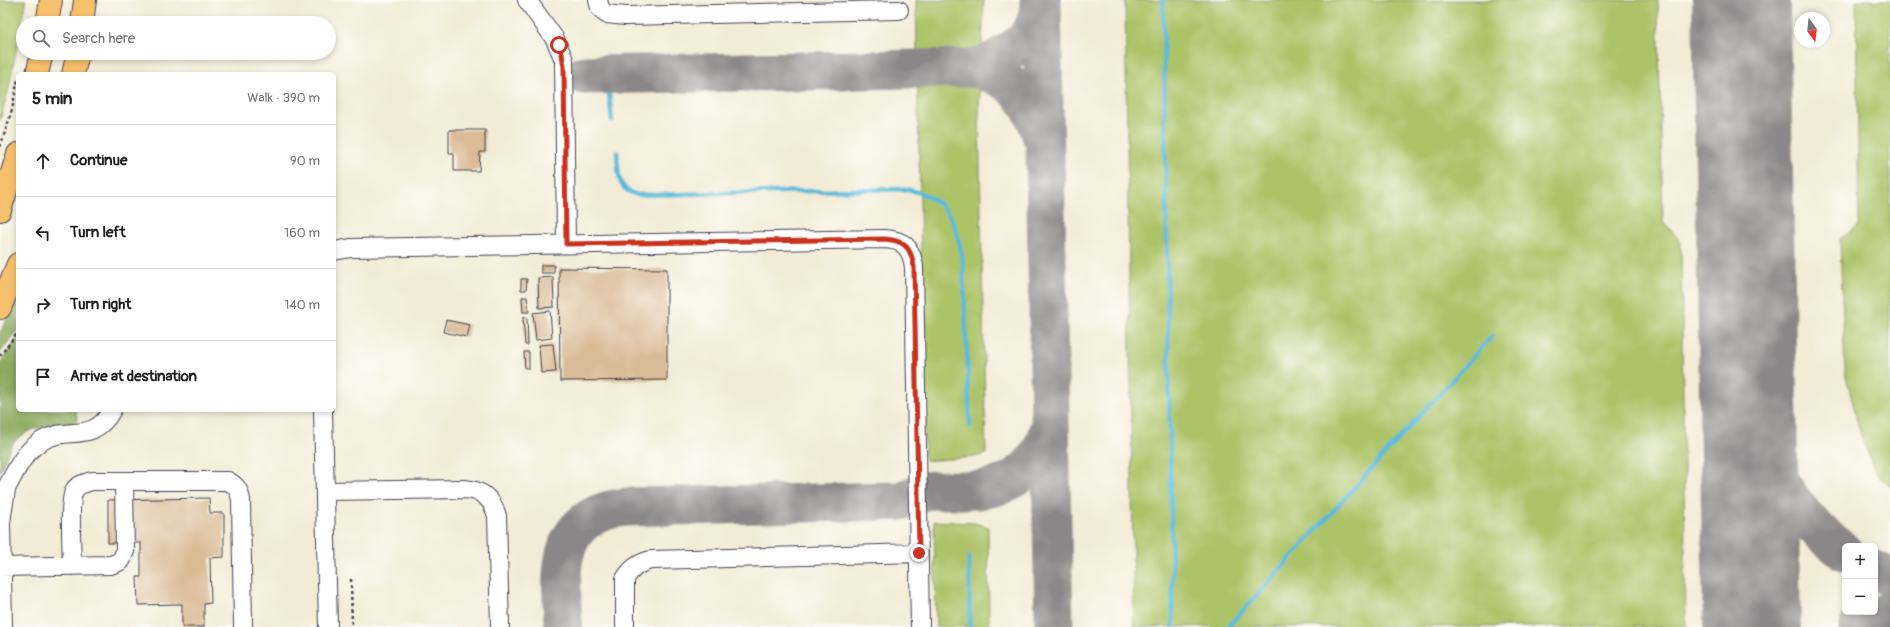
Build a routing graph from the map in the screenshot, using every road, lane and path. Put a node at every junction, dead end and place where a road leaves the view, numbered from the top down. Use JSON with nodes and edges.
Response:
{"nodes":[{"id":1,"x":51,"y":0,"type":"edge"},
{"id":2,"x":86,"y":0,"type":"edge"},
{"id":3,"x":527,"y":0,"type":"edge"},
{"id":4,"x":598,"y":0,"type":"edge"},
{"id":5,"x":899,"y":10,"type":"dead end"},
{"id":6,"x":48,"y":16,"type":"edge"},
{"id":7,"x":83,"y":16,"type":"edge"},
{"id":8,"x":40,"y":60,"type":"edge"},
{"id":9,"x":77,"y":60,"type":"edge"},
{"id":10,"x":37,"y":72,"type":"edge"},
{"id":11,"x":75,"y":72,"type":"edge"},
{"id":12,"x":16,"y":89,"type":"edge"},
{"id":13,"x":0,"y":147,"type":"edge"},
{"id":14,"x":16,"y":160,"type":"edge"},
{"id":15,"x":0,"y":210,"type":"edge"},
{"id":16,"x":566,"y":244,"type":"junction"},
{"id":17,"x":336,"y":251,"type":"edge"},
{"id":18,"x":16,"y":271,"type":"edge"},
{"id":19,"x":0,"y":308,"type":"edge"},
{"id":20,"x":16,"y":335,"type":"edge"},
{"id":21,"x":0,"y":356,"type":"edge"},
{"id":22,"x":111,"y":412,"type":"edge"},
{"id":23,"x":323,"y":412,"type":"edge"},
{"id":24,"x":124,"y":481,"type":"junction"},
{"id":25,"x":326,"y":491,"type":"junction"},
{"id":26,"x":3,"y":494,"type":"edge"},
{"id":27,"x":919,"y":553,"type":"junction"},
{"id":28,"x":72,"y":566,"type":"junction"},
{"id":29,"x":1,"y":567,"type":"edge"},
{"id":30,"x":351,"y":579,"type":"dead end"},
{"id":31,"x":3,"y":627,"type":"edge"},
{"id":32,"x":243,"y":627,"type":"edge"},
{"id":33,"x":328,"y":627,"type":"edge"},
{"id":34,"x":352,"y":627,"type":"edge"},
{"id":35,"x":500,"y":627,"type":"edge"},
{"id":36,"x":624,"y":627,"type":"edge"},
{"id":37,"x":920,"y":627,"type":"edge"}],
"edges":[{"from":1,"to":6,"type":"main road"},
{"from":2,"to":7,"type":"main road"},
{"from":3,"to":16,"type":"lane"},
{"from":4,"to":5,"type":"lane"},
{"from":8,"to":10,"type":"main road"},
{"from":9,"to":11,"type":"main road"},
{"from":12,"to":13,"type":"path"},
{"from":14,"to":15,"type":"main road"},
{"from":16,"to":17,"type":"lane"},
{"from":16,"to":27,"type":"lane"},
{"from":18,"to":19,"type":"main road"},
{"from":20,"to":21,"type":"path"},
{"from":22,"to":26,"type":"lane"},
{"from":23,"to":25,"type":"lane"},
{"from":24,"to":28,"type":"lane"},
{"from":24,"to":28,"type":"lane"},
{"from":24,"to":32,"type":"lane"},
{"from":25,"to":33,"type":"lane"},
{"from":25,"to":35,"type":"lane"},
{"from":26,"to":29,"type":"lane"},
{"from":27,"to":36,"type":"lane"},
{"from":27,"to":37,"type":"lane"},
{"from":28,"to":29,"type":"lane"},
{"from":29,"to":31,"type":"lane"},
{"from":30,"to":34,"type":"path"}]}
